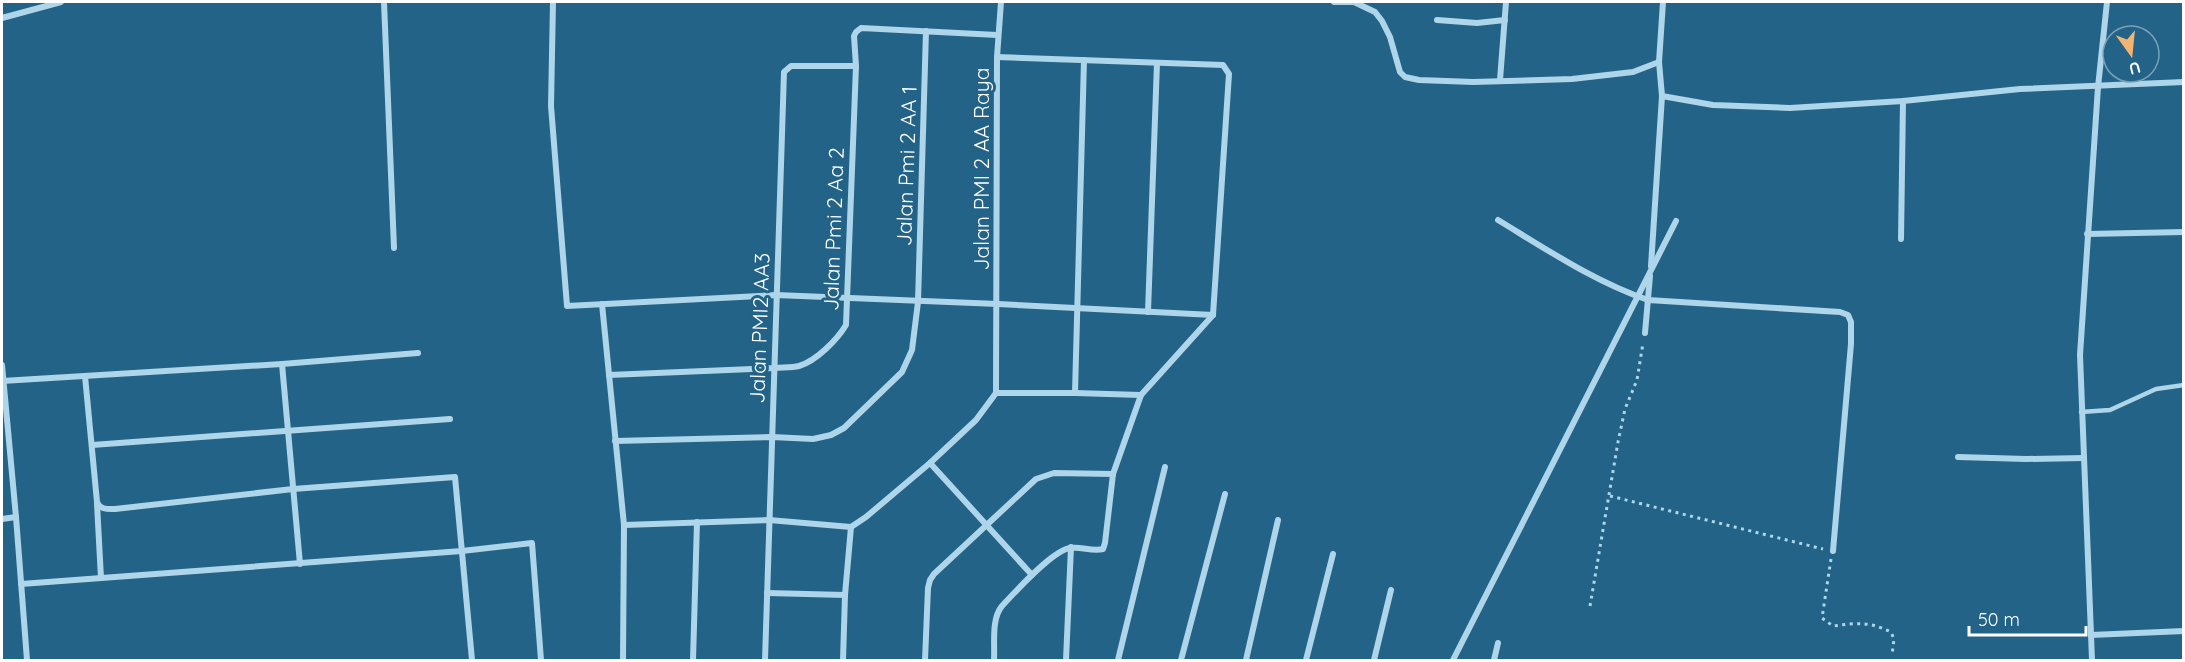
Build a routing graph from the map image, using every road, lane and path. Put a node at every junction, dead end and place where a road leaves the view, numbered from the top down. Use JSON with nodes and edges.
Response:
{"nodes":[{"id":1,"x":61,"y":2,"type":"edge"},
{"id":2,"x":384,"y":2,"type":"edge"},
{"id":3,"x":553,"y":2,"type":"edge"},
{"id":4,"x":1001,"y":2,"type":"edge"},
{"id":5,"x":1334,"y":2,"type":"edge"},
{"id":6,"x":1506,"y":2,"type":"edge"},
{"id":7,"x":1663,"y":2,"type":"edge"},
{"id":8,"x":2107,"y":2,"type":"edge"},
{"id":9,"x":2,"y":18,"type":"edge"},
{"id":10,"x":1437,"y":20,"type":"dead end"},
{"id":11,"x":1505,"y":20,"type":"junction"},
{"id":12,"x":926,"y":31,"type":"junction"},
{"id":13,"x":998,"y":35,"type":"junction"},
{"id":14,"x":997,"y":57,"type":"junction"},
{"id":15,"x":1084,"y":60,"type":"junction"},
{"id":16,"x":1659,"y":62,"type":"junction"},
{"id":17,"x":1157,"y":63,"type":"junction"},
{"id":18,"x":856,"y":66,"type":"junction"},
{"id":19,"x":1500,"y":80,"type":"junction"},
{"id":20,"x":2184,"y":82,"type":"edge"},
{"id":21,"x":2098,"y":87,"type":"junction"},
{"id":22,"x":1662,"y":96,"type":"junction"},
{"id":23,"x":1903,"y":101,"type":"junction"},
{"id":24,"x":1498,"y":220,"type":"dead end"},
{"id":25,"x":1676,"y":221,"type":"dead end"},
{"id":26,"x":2184,"y":232,"type":"edge"},
{"id":27,"x":2087,"y":234,"type":"junction"},
{"id":28,"x":1900,"y":238,"type":"dead end"},
{"id":29,"x":394,"y":248,"type":"dead end"},
{"id":30,"x":776,"y":295,"type":"junction"},
{"id":31,"x":848,"y":298,"type":"junction"},
{"id":32,"x":1648,"y":300,"type":"junction"},
{"id":33,"x":918,"y":302,"type":"junction"},
{"id":34,"x":602,"y":304,"type":"junction"},
{"id":35,"x":998,"y":304,"type":"junction"},
{"id":36,"x":1077,"y":309,"type":"junction"},
{"id":37,"x":1149,"y":312,"type":"junction"},
{"id":38,"x":1213,"y":315,"type":"junction"},
{"id":39,"x":1645,"y":333,"type":"joint"},
{"id":40,"x":418,"y":353,"type":"dead end"},
{"id":41,"x":282,"y":364,"type":"junction"},
{"id":42,"x":2,"y":365,"type":"edge"},
{"id":43,"x":774,"y":368,"type":"junction"},
{"id":44,"x":609,"y":375,"type":"junction"},
{"id":45,"x":85,"y":376,"type":"junction"},
{"id":46,"x":2,"y":381,"type":"edge"},
{"id":47,"x":2184,"y":385,"type":"edge"},
{"id":48,"x":996,"y":393,"type":"junction"},
{"id":49,"x":1075,"y":393,"type":"junction"},
{"id":50,"x":1141,"y":395,"type":"junction"},
{"id":51,"x":2080,"y":412,"type":"junction"},
{"id":52,"x":450,"y":419,"type":"dead end"},
{"id":53,"x":288,"y":431,"type":"junction"},
{"id":54,"x":772,"y":437,"type":"junction"},
{"id":55,"x":615,"y":441,"type":"junction"},
{"id":56,"x":92,"y":446,"type":"junction"},
{"id":57,"x":1958,"y":457,"type":"dead end"},
{"id":58,"x":2084,"y":458,"type":"junction"},
{"id":59,"x":930,"y":463,"type":"junction"},
{"id":60,"x":1165,"y":467,"type":"dead end"},
{"id":61,"x":1113,"y":474,"type":"junction"},
{"id":62,"x":293,"y":489,"type":"junction"},
{"id":63,"x":1226,"y":494,"type":"dead end"},
{"id":64,"x":1610,"y":496,"type":"junction"},
{"id":65,"x":97,"y":502,"type":"junction"},
{"id":66,"x":16,"y":517,"type":"junction"},
{"id":67,"x":2,"y":519,"type":"edge"},
{"id":68,"x":769,"y":519,"type":"junction"},
{"id":69,"x":1278,"y":520,"type":"dead end"},
{"id":70,"x":697,"y":522,"type":"junction"},
{"id":71,"x":987,"y":524,"type":"junction"},
{"id":72,"x":624,"y":525,"type":"junction"},
{"id":73,"x":851,"y":526,"type":"junction"},
{"id":74,"x":1071,"y":548,"type":"junction"},
{"id":75,"x":462,"y":551,"type":"junction"},
{"id":76,"x":1833,"y":551,"type":"junction"},
{"id":77,"x":1333,"y":554,"type":"dead end"},
{"id":78,"x":300,"y":564,"type":"junction"},
{"id":79,"x":1032,"y":575,"type":"junction"},
{"id":80,"x":100,"y":578,"type":"junction"},
{"id":81,"x":21,"y":584,"type":"junction"},
{"id":82,"x":1390,"y":590,"type":"dead end"},
{"id":83,"x":767,"y":593,"type":"junction"},
{"id":84,"x":845,"y":596,"type":"junction"},
{"id":85,"x":1590,"y":606,"type":"dead end"},
{"id":86,"x":2184,"y":631,"type":"edge"},
{"id":87,"x":2091,"y":635,"type":"junction"},
{"id":88,"x":1498,"y":644,"type":"dead end"},
{"id":89,"x":1892,"y":655,"type":"dead end"},
{"id":90,"x":27,"y":660,"type":"edge"},
{"id":91,"x":472,"y":660,"type":"edge"},
{"id":92,"x":542,"y":660,"type":"edge"},
{"id":93,"x":623,"y":660,"type":"edge"},
{"id":94,"x":693,"y":660,"type":"edge"},
{"id":95,"x":765,"y":660,"type":"edge"},
{"id":96,"x":843,"y":660,"type":"edge"},
{"id":97,"x":925,"y":660,"type":"edge"},
{"id":98,"x":994,"y":660,"type":"edge"},
{"id":99,"x":1066,"y":660,"type":"edge"},
{"id":100,"x":1118,"y":660,"type":"edge"},
{"id":101,"x":1181,"y":660,"type":"edge"},
{"id":102,"x":1246,"y":660,"type":"edge"},
{"id":103,"x":1306,"y":660,"type":"edge"},
{"id":104,"x":1374,"y":660,"type":"edge"},
{"id":105,"x":1453,"y":660,"type":"edge"},
{"id":106,"x":1494,"y":660,"type":"edge"},
{"id":107,"x":2092,"y":660,"type":"edge"}],
"edges":[{"from":1,"to":9,"type":"street"},
{"from":2,"to":29,"type":"street"},
{"from":3,"to":34,"type":"street"},
{"from":4,"to":13,"type":"street","name":"Jalan PMI 2 AA Raya"},
{"from":5,"to":19,"type":"street"},
{"from":6,"to":11,"type":"street"},
{"from":7,"to":16,"type":"street"},
{"from":8,"to":21,"type":"street"},
{"from":10,"to":11,"type":"street"},
{"from":11,"to":19,"type":"street"},
{"from":12,"to":13,"type":"street"},
{"from":12,"to":18,"type":"street","name":"Jalan Pmi 2 Aa 2"},
{"from":12,"to":33,"type":"street","name":"Jalan Pmi 2 AA 1"},
{"from":13,"to":14,"type":"street","name":"Jalan PMI 2 AA Raya"},
{"from":14,"to":15,"type":"street"},
{"from":14,"to":35,"type":"street","name":"Jalan PMI 2 AA Raya"},
{"from":15,"to":17,"type":"street"},
{"from":15,"to":36,"type":"street"},
{"from":16,"to":19,"type":"street"},
{"from":16,"to":22,"type":"street"},
{"from":17,"to":37,"type":"street"},
{"from":17,"to":38,"type":"street"},
{"from":18,"to":30,"type":"street","name":"Jalan PMI2 AA3"},
{"from":18,"to":31,"type":"street","name":"Jalan Pmi 2 Aa 2"},
{"from":20,"to":21,"type":"street"},
{"from":21,"to":23,"type":"street"},
{"from":21,"to":27,"type":"street"},
{"from":22,"to":23,"type":"street"},
{"from":22,"to":32,"type":"street"},
{"from":23,"to":28,"type":"street"},
{"from":24,"to":32,"type":"street"},
{"from":25,"to":105,"type":"street"},
{"from":26,"to":27,"type":"street"},
{"from":27,"to":51,"type":"street"},
{"from":30,"to":31,"type":"street"},
{"from":30,"to":34,"type":"street"},
{"from":30,"to":43,"type":"street","name":"Jalan PMI2 AA3"},
{"from":31,"to":33,"type":"street"},
{"from":31,"to":43,"type":"street","name":"Jalan Pmi 2 Aa 2"},
{"from":32,"to":39,"type":"street"},
{"from":32,"to":76,"type":"street"},
{"from":33,"to":35,"type":"street"},
{"from":33,"to":54,"type":"street","name":"Jalan Pmi 2 AA 1"},
{"from":34,"to":44,"type":"street"},
{"from":35,"to":36,"type":"street"},
{"from":35,"to":48,"type":"street","name":"Jalan PMI 2 AA Raya"},
{"from":36,"to":37,"type":"street"},
{"from":36,"to":49,"type":"street"},
{"from":37,"to":38,"type":"street"},
{"from":38,"to":50,"type":"street"},
{"from":39,"to":64,"type":"path"},
{"from":40,"to":41,"type":"street"},
{"from":41,"to":45,"type":"street"},
{"from":41,"to":53,"type":"street"},
{"from":42,"to":46,"type":"street"},
{"from":43,"to":44,"type":"street","name":"Jalan Pmi 2 Aa 2"},
{"from":43,"to":54,"type":"street","name":"Jalan PMI2 AA3"},
{"from":44,"to":55,"type":"street"},
{"from":45,"to":46,"type":"street"},
{"from":45,"to":56,"type":"street"},
{"from":46,"to":66,"type":"street"},
{"from":47,"to":51,"type":"lane"},
{"from":48,"to":49,"type":"street"},
{"from":48,"to":59,"type":"street"},
{"from":49,"to":50,"type":"street"},
{"from":50,"to":61,"type":"street"},
{"from":51,"to":58,"type":"street"},
{"from":52,"to":53,"type":"street"},
{"from":53,"to":56,"type":"street"},
{"from":53,"to":62,"type":"street"},
{"from":54,"to":55,"type":"street","name":"Jalan Pmi 2 AA 1"},
{"from":54,"to":68,"type":"street","name":"Jalan PMI2 AA3"},
{"from":55,"to":72,"type":"street"},
{"from":56,"to":65,"type":"street"},
{"from":57,"to":58,"type":"street"},
{"from":58,"to":87,"type":"street"},
{"from":59,"to":71,"type":"street"},
{"from":59,"to":73,"type":"street"},
{"from":60,"to":100,"type":"street"},
{"from":61,"to":71,"type":"street"},
{"from":61,"to":74,"type":"street"},
{"from":62,"to":65,"type":"street"},
{"from":62,"to":75,"type":"street"},
{"from":62,"to":78,"type":"street"},
{"from":63,"to":101,"type":"street"},
{"from":64,"to":76,"type":"path"},
{"from":64,"to":85,"type":"path"},
{"from":65,"to":80,"type":"street"},
{"from":66,"to":67,"type":"street"},
{"from":66,"to":81,"type":"street"},
{"from":68,"to":70,"type":"street"},
{"from":68,"to":73,"type":"street"},
{"from":68,"to":83,"type":"street","name":"Jalan PMI2 AA3"},
{"from":69,"to":102,"type":"street"},
{"from":70,"to":72,"type":"street"},
{"from":70,"to":94,"type":"street"},
{"from":71,"to":79,"type":"street"},
{"from":71,"to":97,"type":"street"},
{"from":72,"to":93,"type":"street"},
{"from":73,"to":84,"type":"street"},
{"from":74,"to":79,"type":"street"},
{"from":74,"to":99,"type":"street"},
{"from":75,"to":78,"type":"street"},
{"from":75,"to":91,"type":"street"},
{"from":75,"to":92,"type":"street"},
{"from":76,"to":89,"type":"path"},
{"from":77,"to":103,"type":"street"},
{"from":78,"to":80,"type":"street"},
{"from":79,"to":98,"type":"street"},
{"from":80,"to":81,"type":"street"},
{"from":81,"to":90,"type":"street"},
{"from":82,"to":104,"type":"street"},
{"from":83,"to":84,"type":"street"},
{"from":83,"to":95,"type":"street","name":"Jalan PMI2 AA3"},
{"from":84,"to":96,"type":"street"},
{"from":86,"to":87,"type":"street"},
{"from":87,"to":107,"type":"street"},
{"from":88,"to":106,"type":"street"}]}
